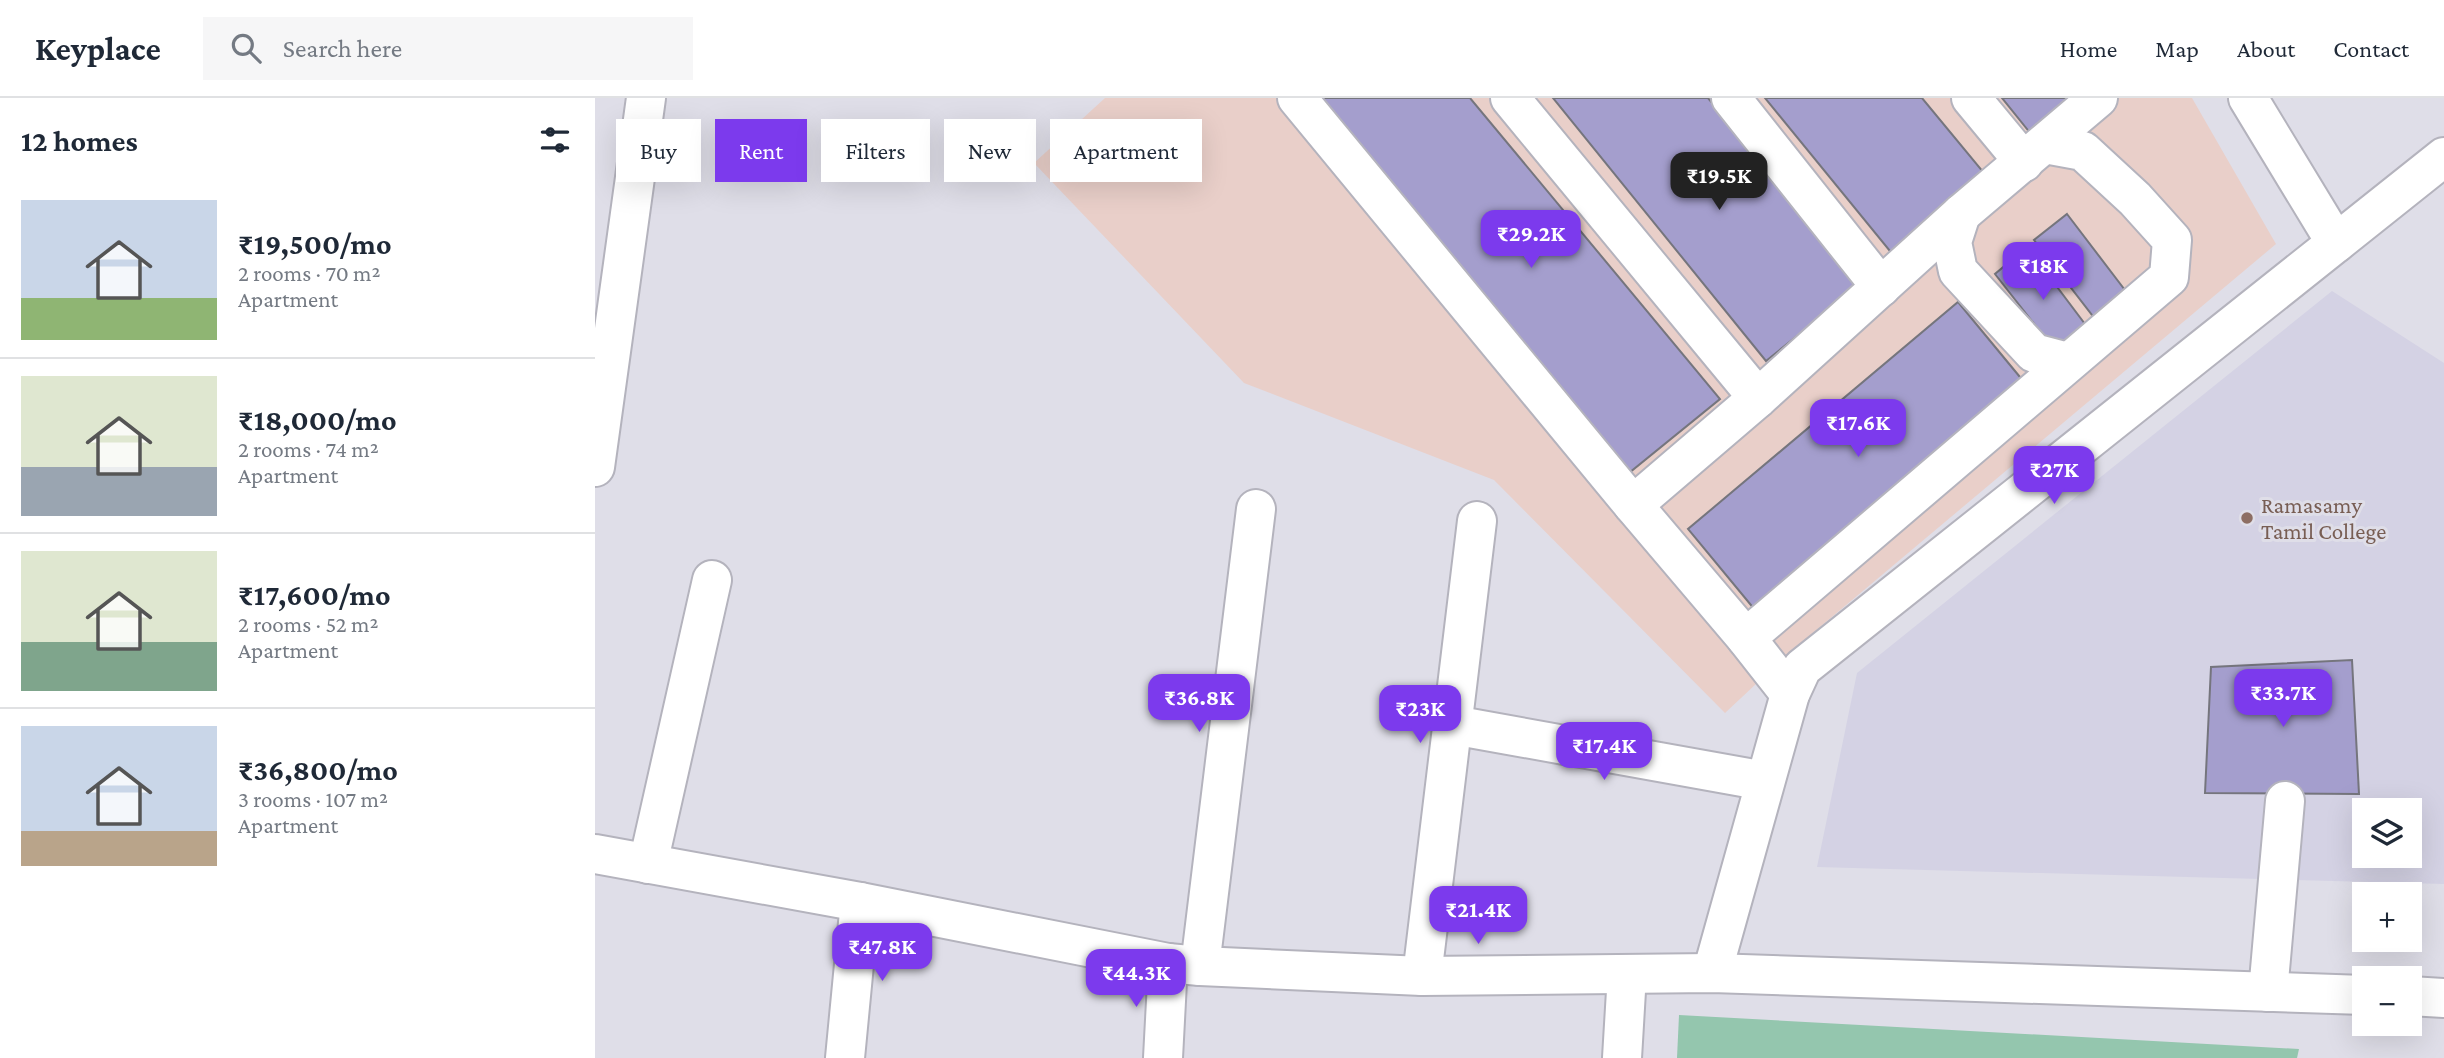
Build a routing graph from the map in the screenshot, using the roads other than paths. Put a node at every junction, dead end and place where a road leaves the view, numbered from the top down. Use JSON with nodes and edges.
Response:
{"nodes":[{"id":1,"x":646,"y":98,"type":"edge"},
{"id":2,"x":1297,"y":98,"type":"edge"},
{"id":3,"x":1510,"y":98,"type":"edge"},
{"id":4,"x":1731,"y":98,"type":"edge"},
{"id":5,"x":1971,"y":98,"type":"edge"},
{"id":6,"x":2098,"y":98,"type":"edge"},
{"id":7,"x":2250,"y":98,"type":"edge"},
{"id":8,"x":2034,"y":153,"type":"junction"},
{"id":9,"x":2444,"y":157,"type":"edge"},
{"id":10,"x":1961,"y":214,"type":"junction"},
{"id":11,"x":2336,"y":243,"type":"junction"},
{"id":12,"x":1881,"y":287,"type":"junction"},
{"id":13,"x":2068,"y":362,"type":"junction"},
{"id":14,"x":1758,"y":398,"type":"junction"},
{"id":15,"x":595,"y":467,"type":"edge"},
{"id":16,"x":1633,"y":505,"type":"junction"},
{"id":17,"x":1256,"y":509,"type":"dead end"},
{"id":18,"x":1477,"y":521,"type":"dead end"},
{"id":19,"x":712,"y":580,"type":"dead end"},
{"id":20,"x":1745,"y":638,"type":"junction"},
{"id":21,"x":1790,"y":694,"type":"junction"},
{"id":22,"x":1453,"y":724,"type":"junction"},
{"id":23,"x":1765,"y":781,"type":"junction"},
{"id":24,"x":2285,"y":801,"type":"dead end"},
{"id":25,"x":595,"y":854,"type":"edge"},
{"id":26,"x":648,"y":864,"type":"junction"},
{"id":27,"x":860,"y":902,"type":"junction"},
{"id":28,"x":1184,"y":965,"type":"junction"},
{"id":29,"x":1711,"y":973,"type":"junction"},
{"id":30,"x":1627,"y":974,"type":"junction"},
{"id":31,"x":1422,"y":976,"type":"junction"},
{"id":32,"x":2268,"y":992,"type":"junction"},
{"id":33,"x":2352,"y":995,"type":"edge"},
{"id":34,"x":2422,"y":997,"type":"edge"},
{"id":35,"x":2444,"y":998,"type":"edge"},
{"id":36,"x":845,"y":1058,"type":"edge"},
{"id":37,"x":1163,"y":1058,"type":"edge"},
{"id":38,"x":1622,"y":1058,"type":"edge"}],
"edges":[{"from":1,"to":15,"type":"street"},
{"from":2,"to":16,"type":"street"},
{"from":3,"to":14,"type":"street"},
{"from":4,"to":12,"type":"street"},
{"from":5,"to":8,"type":"street"},
{"from":6,"to":8,"type":"street"},
{"from":7,"to":11,"type":"street"},
{"from":8,"to":10,"type":"street"},
{"from":8,"to":13,"type":"street"},
{"from":9,"to":11,"type":"street"},
{"from":10,"to":12,"type":"street"},
{"from":10,"to":13,"type":"street"},
{"from":11,"to":21,"type":"street"},
{"from":12,"to":14,"type":"street"},
{"from":13,"to":20,"type":"street"},
{"from":14,"to":16,"type":"street"},
{"from":16,"to":20,"type":"street"},
{"from":17,"to":28,"type":"street"},
{"from":18,"to":22,"type":"street"},
{"from":19,"to":26,"type":"street"},
{"from":20,"to":21,"type":"street"},
{"from":21,"to":23,"type":"street"},
{"from":22,"to":23,"type":"street"},
{"from":22,"to":31,"type":"street"},
{"from":23,"to":29,"type":"street"},
{"from":24,"to":32,"type":"street"},
{"from":25,"to":26,"type":"street"},
{"from":26,"to":27,"type":"street"},
{"from":27,"to":28,"type":"street"},
{"from":27,"to":36,"type":"street"},
{"from":28,"to":31,"type":"street"},
{"from":28,"to":37,"type":"street"},
{"from":29,"to":30,"type":"street"},
{"from":29,"to":32,"type":"street"},
{"from":30,"to":31,"type":"street"},
{"from":30,"to":38,"type":"street"},
{"from":32,"to":33,"type":"street"},
{"from":34,"to":35,"type":"street"}]}
